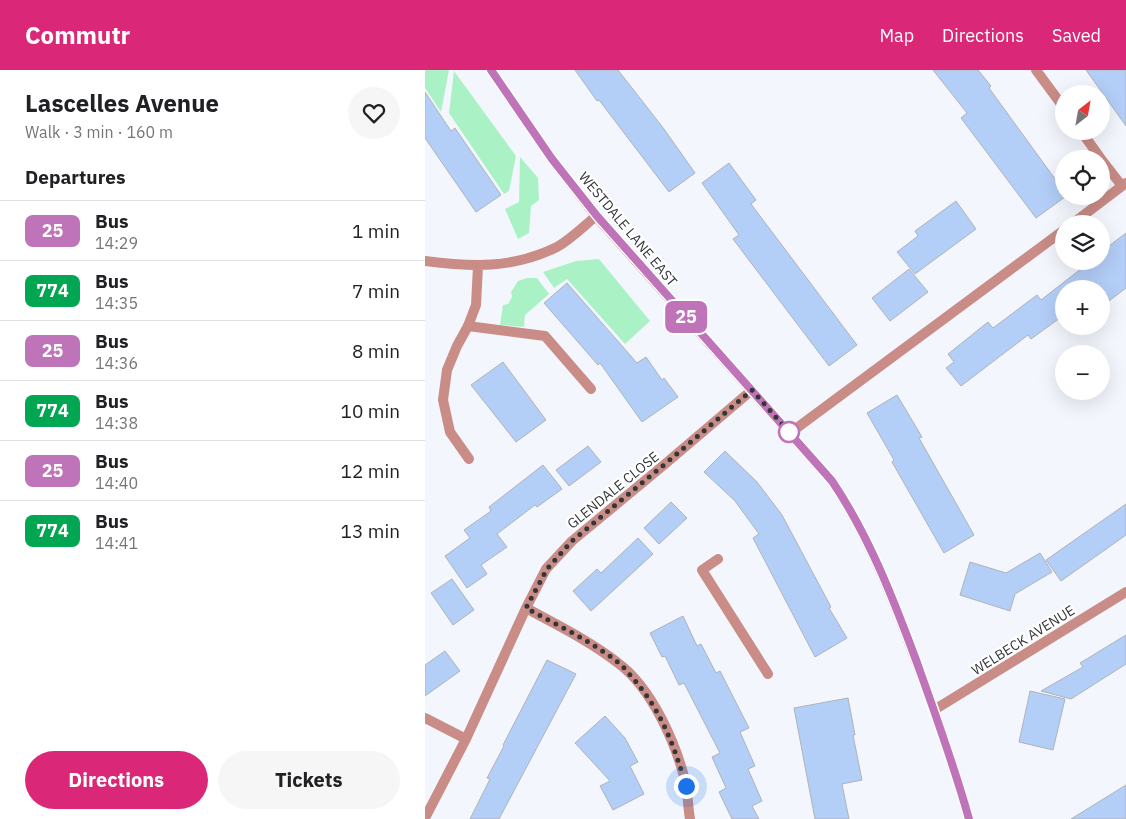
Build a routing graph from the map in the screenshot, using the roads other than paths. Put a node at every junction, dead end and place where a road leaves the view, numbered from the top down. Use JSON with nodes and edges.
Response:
{"nodes":[{"id":1,"x":491,"y":70,"type":"edge"},
{"id":2,"x":1036,"y":70,"type":"edge"},
{"id":3,"x":1055,"y":96,"type":"edge"},
{"id":4,"x":1110,"y":169,"type":"edge"},
{"id":5,"x":1124,"y":185,"type":"edge"},
{"id":6,"x":1083,"y":215,"type":"edge"},
{"id":7,"x":597,"y":216,"type":"junction"},
{"id":8,"x":1055,"y":237,"type":"edge"},
{"id":9,"x":425,"y":261,"type":"edge"},
{"id":10,"x":478,"y":266,"type":"junction"},
{"id":11,"x":468,"y":326,"type":"junction"},
{"id":12,"x":591,"y":389,"type":"dead end"},
{"id":13,"x":752,"y":390,"type":"junction"},
{"id":14,"x":790,"y":433,"type":"junction"},
{"id":15,"x":469,"y":460,"type":"dead end"},
{"id":16,"x":718,"y":558,"type":"dead end"},
{"id":17,"x":1126,"y":592,"type":"edge"},
{"id":18,"x":526,"y":608,"type":"junction"},
{"id":19,"x":768,"y":674,"type":"dead end"},
{"id":20,"x":934,"y":710,"type":"junction"},
{"id":21,"x":425,"y":718,"type":"edge"},
{"id":22,"x":466,"y":739,"type":"junction"},
{"id":23,"x":425,"y":818,"type":"edge"},
{"id":24,"x":689,"y":819,"type":"edge"},
{"id":25,"x":969,"y":819,"type":"edge"}],
"edges":[{"from":1,"to":7,"type":"street","name":"WESTDALE LANE EAST"},
{"from":2,"to":3,"type":"street"},
{"from":4,"to":5,"type":"street"},
{"from":5,"to":6,"type":"street"},
{"from":7,"to":10,"type":"street"},
{"from":7,"to":13,"type":"street","name":"WESTDALE LANE EAST"},
{"from":8,"to":14,"type":"street"},
{"from":9,"to":10,"type":"street"},
{"from":10,"to":11,"type":"street"},
{"from":11,"to":12,"type":"street"},
{"from":11,"to":15,"type":"street"},
{"from":13,"to":14,"type":"street","name":"WESTDALE LANE EAST"},
{"from":13,"to":18,"type":"street","name":"GLENDALE CLOSE"},
{"from":14,"to":20,"type":"street","name":"WESTDALE LANE EAST"},
{"from":16,"to":19,"type":"street"},
{"from":17,"to":20,"type":"street","name":"WELBECK AVENUE"},
{"from":18,"to":22,"type":"street","name":"GLENDALE CLOSE"},
{"from":18,"to":24,"type":"street"},
{"from":20,"to":25,"type":"street","name":"WESTDALE LANE EAST"},
{"from":21,"to":22,"type":"street"},
{"from":22,"to":23,"type":"street","name":"GLENDALE CLOSE"}]}
